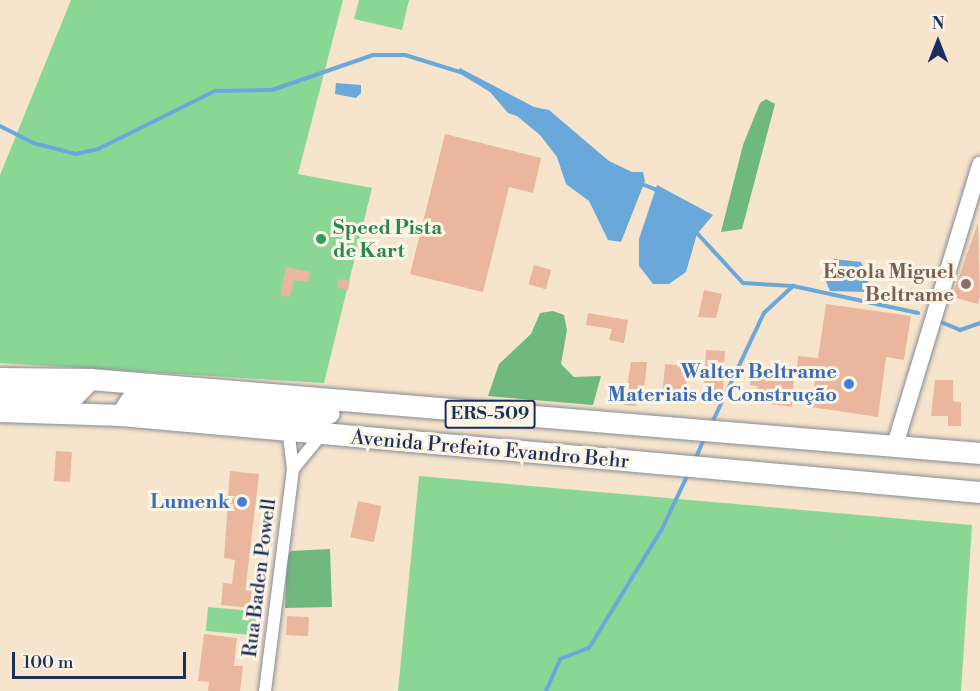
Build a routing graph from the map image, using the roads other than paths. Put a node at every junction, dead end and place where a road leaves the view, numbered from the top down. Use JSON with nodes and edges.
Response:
{"nodes":[{"id":1,"x":980,"y":165,"type":"edge"},
{"id":2,"x":0,"y":378,"type":"edge"},
{"id":3,"x":90,"y":379,"type":"junction"},
{"id":4,"x":0,"y":396,"type":"edge"},
{"id":5,"x":393,"y":407,"type":"junction"},
{"id":6,"x":0,"y":411,"type":"edge"},
{"id":7,"x":122,"y":415,"type":"junction"},
{"id":8,"x":288,"y":431,"type":"junction"},
{"id":9,"x":321,"y":435,"type":"junction"},
{"id":10,"x":895,"y":445,"type":"junction"},
{"id":11,"x":980,"y":453,"type":"edge"},
{"id":12,"x":293,"y":469,"type":"junction"},
{"id":13,"x":980,"y":492,"type":"edge"},
{"id":14,"x":265,"y":691,"type":"edge"}],
"edges":[{"from":1,"to":10,"type":"street"},
{"from":2,"to":3,"type":"highway","name":"Avenida Prefeito Evandro Behr","number":"ERS-509"},
{"from":3,"to":4,"type":"highway"},
{"from":3,"to":5,"type":"highway","name":"Avenida Prefeito Evandro Behr","number":"ERS-509"},
{"from":5,"to":7,"type":"highway"},
{"from":5,"to":10,"type":"highway","name":"Avenida Prefeito Evandro Behr","number":"ERS-509"},
{"from":6,"to":7,"type":"highway","name":"Avenida Prefeito Evandro Behr","number":"ERS-509"},
{"from":7,"to":8,"type":"highway","name":"Avenida Prefeito Evandro Behr","number":"ERS-509"},
{"from":8,"to":9,"type":"highway","name":"Avenida Prefeito Evandro Behr","number":"ERS-509"},
{"from":8,"to":12,"type":"street","name":"Rua Baden Powell"},
{"from":9,"to":12,"type":"street"},
{"from":9,"to":13,"type":"highway","name":"Avenida Prefeito Evandro Behr","number":"ERS-509"},
{"from":10,"to":11,"type":"highway","name":"Avenida Prefeito Evandro Behr","number":"ERS-509"},
{"from":12,"to":14,"type":"street","name":"Rua Baden Powell"}]}
